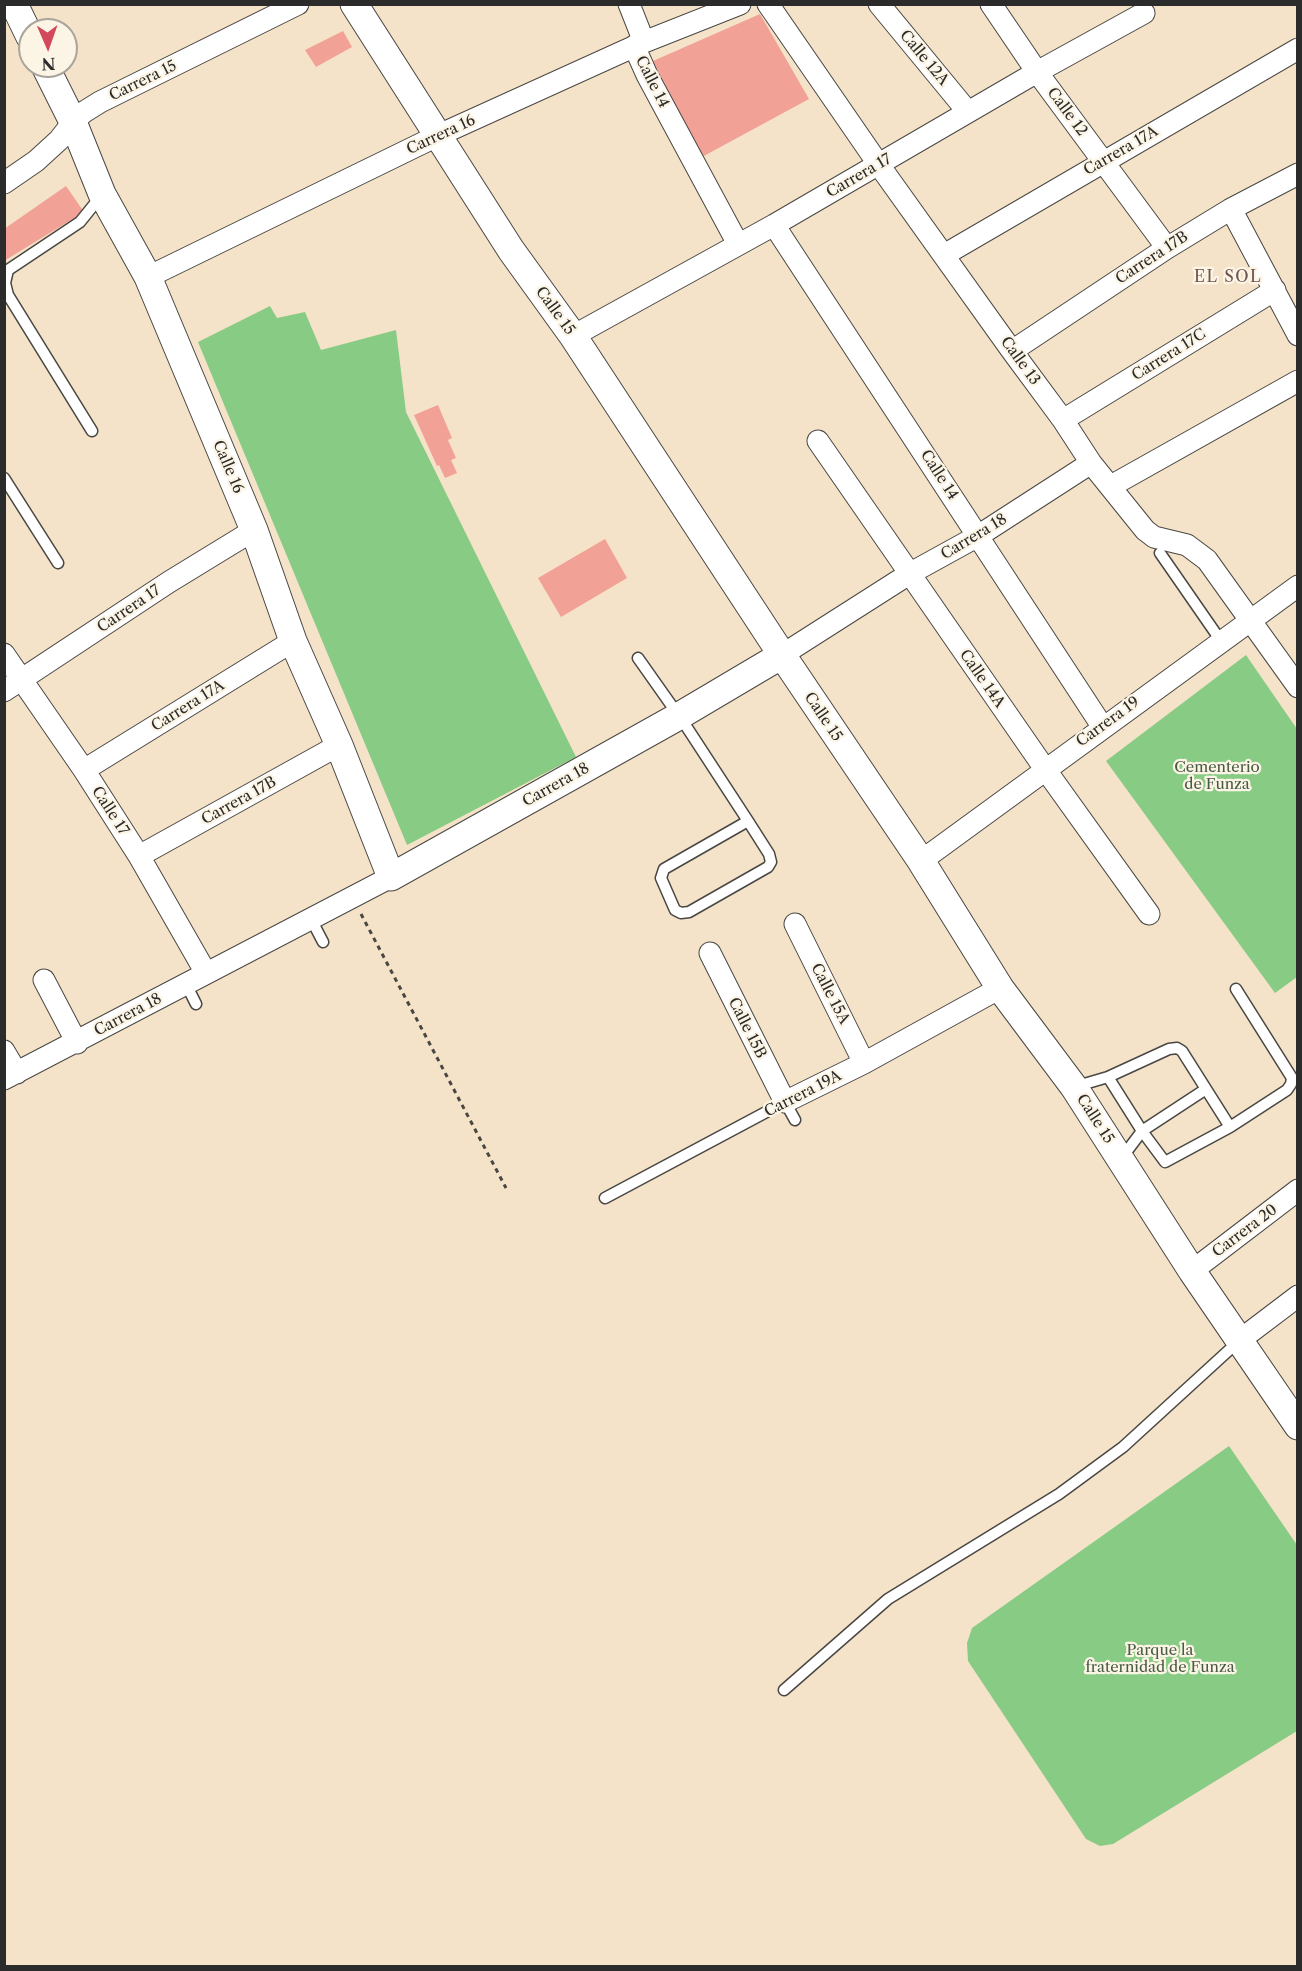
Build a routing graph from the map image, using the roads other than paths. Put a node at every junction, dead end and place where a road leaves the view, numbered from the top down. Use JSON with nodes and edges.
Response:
{"nodes":[{"id":1,"x":14,"y":4,"type":"edge"},
{"id":2,"x":298,"y":4,"type":"edge"},
{"id":3,"x":354,"y":4,"type":"edge"},
{"id":4,"x":629,"y":4,"type":"edge"},
{"id":5,"x":740,"y":4,"type":"edge"},
{"id":6,"x":768,"y":4,"type":"edge"},
{"id":7,"x":879,"y":4,"type":"edge"},
{"id":8,"x":991,"y":4,"type":"edge"},
{"id":9,"x":1144,"y":13,"type":"dead end"},
{"id":10,"x":21,"y":18,"type":"edge"},
{"id":11,"x":639,"y":44,"type":"junction"},
{"id":12,"x":1298,"y":49,"type":"edge"},
{"id":13,"x":1037,"y":72,"type":"junction"},
{"id":14,"x":51,"y":78,"type":"edge"},
{"id":15,"x":968,"y":112,"type":"junction"},
{"id":16,"x":73,"y":122,"type":"junction"},
{"id":17,"x":439,"y":135,"type":"junction"},
{"id":18,"x":1104,"y":161,"type":"junction"},
{"id":19,"x":879,"y":165,"type":"junction"},
{"id":20,"x":1298,"y":174,"type":"edge"},
{"id":21,"x":4,"y":183,"type":"edge"},
{"id":22,"x":102,"y":194,"type":"junction"},
{"id":23,"x":1231,"y":209,"type":"junction"},
{"id":24,"x":774,"y":225,"type":"junction"},
{"id":25,"x":738,"y":244,"type":"junction"},
{"id":26,"x":1167,"y":248,"type":"junction"},
{"id":27,"x":945,"y":255,"type":"junction"},
{"id":28,"x":148,"y":277,"type":"junction"},
{"id":29,"x":1275,"y":290,"type":"junction"},
{"id":30,"x":1298,"y":335,"type":"edge"},
{"id":31,"x":573,"y":336,"type":"junction"},
{"id":32,"x":1012,"y":351,"type":"junction"},
{"id":33,"x":1298,"y":381,"type":"edge"},
{"id":34,"x":1064,"y":420,"type":"junction"},
{"id":35,"x":92,"y":431,"type":"dead end"},
{"id":36,"x":818,"y":441,"type":"dead end"},
{"id":37,"x":1091,"y":463,"type":"junction"},
{"id":38,"x":4,"y":478,"type":"edge"},
{"id":39,"x":1111,"y":486,"type":"junction"},
{"id":40,"x":254,"y":530,"type":"junction"},
{"id":41,"x":978,"y":536,"type":"junction"},
{"id":42,"x":1160,"y":553,"type":"dead end"},
{"id":43,"x":58,"y":563,"type":"dead end"},
{"id":44,"x":909,"y":574,"type":"junction"},
{"id":45,"x":1298,"y":586,"type":"edge"},
{"id":46,"x":1249,"y":620,"type":"junction"},
{"id":47,"x":293,"y":641,"type":"junction"},
{"id":48,"x":1221,"y":641,"type":"junction"},
{"id":49,"x":4,"y":654,"type":"edge"},
{"id":50,"x":782,"y":655,"type":"junction"},
{"id":51,"x":638,"y":658,"type":"dead end"},
{"id":52,"x":13,"y":685,"type":"edge"},
{"id":53,"x":1298,"y":687,"type":"edge"},
{"id":54,"x":679,"y":716,"type":"junction"},
{"id":55,"x":1102,"y":726,"type":"junction"},
{"id":56,"x":339,"y":745,"type":"junction"},
{"id":57,"x":1045,"y":769,"type":"junction"},
{"id":58,"x":84,"y":770,"type":"junction"},
{"id":59,"x":748,"y":821,"type":"junction"},
{"id":60,"x":139,"y":856,"type":"junction"},
{"id":61,"x":921,"y":861,"type":"junction"},
{"id":62,"x":391,"y":877,"type":"junction"},
{"id":63,"x":1149,"y":914,"type":"dead end"},
{"id":64,"x":311,"y":919,"type":"junction"},
{"id":65,"x":795,"y":924,"type":"dead end"},
{"id":66,"x":323,"y":942,"type":"dead end"},
{"id":67,"x":710,"y":953,"type":"dead end"},
{"id":68,"x":206,"y":973,"type":"junction"},
{"id":69,"x":44,"y":980,"type":"dead end"},
{"id":70,"x":186,"y":984,"type":"junction"},
{"id":71,"x":1000,"y":988,"type":"junction"},
{"id":72,"x":1236,"y":989,"type":"dead end"},
{"id":73,"x":196,"y":1004,"type":"dead end"},
{"id":74,"x":77,"y":1042,"type":"junction"},
{"id":75,"x":4,"y":1051,"type":"edge"},
{"id":76,"x":864,"y":1063,"type":"junction"},
{"id":77,"x":11,"y":1076,"type":"edge"},
{"id":78,"x":1108,"y":1077,"type":"junction"},
{"id":79,"x":1074,"y":1087,"type":"junction"},
{"id":80,"x":1206,"y":1089,"type":"junction"},
{"id":81,"x":790,"y":1111,"type":"junction"},
{"id":82,"x":1230,"y":1126,"type":"junction"},
{"id":83,"x":1142,"y":1131,"type":"junction"},
{"id":84,"x":1121,"y":1160,"type":"junction"},
{"id":85,"x":1298,"y":1190,"type":"edge"},
{"id":86,"x":605,"y":1198,"type":"dead end"},
{"id":87,"x":1192,"y":1271,"type":"junction"},
{"id":88,"x":1298,"y":1296,"type":"edge"},
{"id":89,"x":1240,"y":1340,"type":"junction"},
{"id":90,"x":1298,"y":1426,"type":"edge"},
{"id":91,"x":784,"y":1690,"type":"dead end"}],
"edges":[{"from":1,"to":10,"type":"street"},
{"from":2,"to":16,"type":"street","name":"Carrera 15"},
{"from":3,"to":17,"type":"street","name":"Calle 15"},
{"from":4,"to":11,"type":"street","name":"Calle 14"},
{"from":5,"to":11,"type":"street","name":"Carrera 16"},
{"from":6,"to":19,"type":"street","name":"Calle 13"},
{"from":7,"to":15,"type":"street","name":"Calle 12A"},
{"from":8,"to":13,"type":"street","name":"Calle 12"},
{"from":9,"to":13,"type":"street","name":"Carrera 17"},
{"from":11,"to":17,"type":"street","name":"Carrera 16"},
{"from":11,"to":25,"type":"street","name":"Calle 14"},
{"from":12,"to":18,"type":"street","name":"Carrera 17A"},
{"from":13,"to":15,"type":"street","name":"Carrera 17"},
{"from":13,"to":18,"type":"street","name":"Calle 12"},
{"from":14,"to":16,"type":"street","name":"Calle 16"},
{"from":15,"to":19,"type":"street","name":"Carrera 17"},
{"from":16,"to":21,"type":"street","name":"Carrera 15"},
{"from":16,"to":22,"type":"street","name":"Calle 16"},
{"from":17,"to":28,"type":"street","name":"Carrera 16"},
{"from":17,"to":31,"type":"street","name":"Calle 15"},
{"from":18,"to":26,"type":"street","name":"Calle 12"},
{"from":18,"to":27,"type":"street","name":"Carrera 17A"},
{"from":19,"to":24,"type":"street","name":"Carrera 17"},
{"from":19,"to":27,"type":"street","name":"Calle 13"},
{"from":20,"to":23,"type":"street","name":"Carrera 17B"},
{"from":22,"to":28,"type":"street","name":"Calle 16"},
{"from":22,"to":35,"type":"lane"},
{"from":23,"to":26,"type":"street","name":"Carrera 17B"},
{"from":23,"to":29,"type":"street"},
{"from":24,"to":25,"type":"street","name":"Carrera 17"},
{"from":24,"to":41,"type":"street","name":"Calle 14"},
{"from":25,"to":31,"type":"street","name":"Carrera 17"},
{"from":26,"to":32,"type":"street","name":"Carrera 17B"},
{"from":27,"to":32,"type":"street","name":"Calle 13"},
{"from":28,"to":40,"type":"street","name":"Calle 16"},
{"from":29,"to":30,"type":"street"},
{"from":29,"to":34,"type":"street","name":"Carrera 17C"},
{"from":31,"to":50,"type":"street","name":"Calle 15"},
{"from":32,"to":34,"type":"street","name":"Calle 13"},
{"from":33,"to":39,"type":"street"},
{"from":34,"to":37,"type":"street","name":"Calle 13"},
{"from":36,"to":44,"type":"street","name":"Calle 14A"},
{"from":37,"to":39,"type":"street","name":"Calle 13"},
{"from":37,"to":41,"type":"street","name":"Carrera 18"},
{"from":38,"to":43,"type":"lane"},
{"from":39,"to":46,"type":"street","name":"Calle 13"},
{"from":40,"to":47,"type":"street","name":"Calle 16"},
{"from":40,"to":52,"type":"street","name":"Carrera 17"},
{"from":41,"to":44,"type":"street","name":"Carrera 18"},
{"from":41,"to":55,"type":"street","name":"Calle 14"},
{"from":42,"to":48,"type":"lane"},
{"from":44,"to":50,"type":"street","name":"Carrera 18"},
{"from":44,"to":57,"type":"street","name":"Calle 14A"},
{"from":45,"to":46,"type":"street","name":"Carrera 19"},
{"from":46,"to":48,"type":"street","name":"Carrera 19"},
{"from":46,"to":53,"type":"street","name":"Calle 13"},
{"from":47,"to":56,"type":"street","name":"Calle 16"},
{"from":47,"to":58,"type":"street","name":"Carrera 17A"},
{"from":48,"to":55,"type":"street","name":"Carrera 19"},
{"from":49,"to":52,"type":"street","name":"Calle 17"},
{"from":50,"to":54,"type":"street","name":"Carrera 18"},
{"from":50,"to":61,"type":"street","name":"Calle 15"},
{"from":51,"to":54,"type":"lane"},
{"from":52,"to":58,"type":"street","name":"Calle 17"},
{"from":54,"to":59,"type":"lane"},
{"from":54,"to":62,"type":"street","name":"Carrera 18"},
{"from":55,"to":57,"type":"street","name":"Carrera 19"},
{"from":56,"to":60,"type":"street","name":"Carrera 17B"},
{"from":56,"to":62,"type":"street","name":"Calle 16"},
{"from":57,"to":61,"type":"street","name":"Carrera 19"},
{"from":57,"to":63,"type":"street","name":"Calle 14A"},
{"from":58,"to":60,"type":"street","name":"Calle 17"},
{"from":59,"to":59,"type":"lane"},
{"from":60,"to":68,"type":"street","name":"Calle 17"},
{"from":61,"to":71,"type":"street","name":"Calle 15"},
{"from":62,"to":64,"type":"street","name":"Carrera 18"},
{"from":64,"to":66,"type":"lane"},
{"from":64,"to":68,"type":"street","name":"Carrera 18"},
{"from":65,"to":76,"type":"street","name":"Calle 15A"},
{"from":67,"to":81,"type":"street","name":"Calle 15B"},
{"from":68,"to":70,"type":"street","name":"Carrera 18"},
{"from":69,"to":74,"type":"street"},
{"from":70,"to":73,"type":"lane"},
{"from":70,"to":74,"type":"street","name":"Carrera 18"},
{"from":71,"to":76,"type":"street","name":"Carrera 19A"},
{"from":71,"to":79,"type":"street","name":"Calle 15"},
{"from":72,"to":82,"type":"lane"},
{"from":74,"to":77,"type":"street","name":"Carrera 18"},
{"from":75,"to":77,"type":"street"},
{"from":76,"to":81,"type":"street","name":"Carrera 19A"},
{"from":78,"to":79,"type":"lane"},
{"from":78,"to":80,"type":"lane"},
{"from":78,"to":83,"type":"lane"},
{"from":79,"to":84,"type":"street","name":"Calle 15"},
{"from":80,"to":82,"type":"lane"},
{"from":80,"to":83,"type":"lane"},
{"from":81,"to":86,"type":"lane","name":"Carrera 19A"},
{"from":82,"to":83,"type":"lane"},
{"from":83,"to":84,"type":"lane"},
{"from":84,"to":87,"type":"street","name":"Calle 15"},
{"from":85,"to":87,"type":"street","name":"Carrera 20"},
{"from":87,"to":89,"type":"street","name":"Calle 15"},
{"from":88,"to":89,"type":"street"},
{"from":89,"to":90,"type":"street","name":"Calle 15"},
{"from":89,"to":91,"type":"lane"}]}
